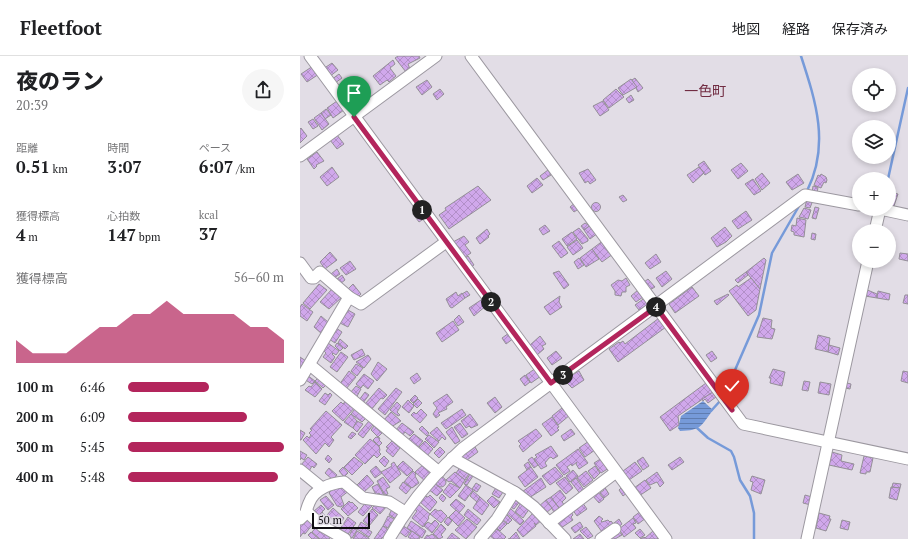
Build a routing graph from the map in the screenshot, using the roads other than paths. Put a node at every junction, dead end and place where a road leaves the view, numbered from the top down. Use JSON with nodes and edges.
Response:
{"nodes":[{"id":1,"x":310,"y":56,"type":"edge"},
{"id":2,"x":436,"y":56,"type":"edge"},
{"id":3,"x":471,"y":56,"type":"edge"},
{"id":4,"x":354,"y":117,"type":"junction"},
{"id":5,"x":300,"y":156,"type":"edge"},
{"id":6,"x":852,"y":204,"type":"edge"},
{"id":7,"x":896,"y":212,"type":"edge"},
{"id":8,"x":908,"y":215,"type":"edge"},
{"id":9,"x":446,"y":242,"type":"junction"},
{"id":10,"x":300,"y":263,"type":"edge"},
{"id":11,"x":866,"y":268,"type":"edge"},
{"id":12,"x":349,"y":297,"type":"junction"},
{"id":13,"x":656,"y":307,"type":"junction"},
{"id":14,"x":310,"y":365,"type":"junction"},
{"id":15,"x":300,"y":380,"type":"edge"},
{"id":16,"x":551,"y":383,"type":"junction"},
{"id":17,"x":827,"y":441,"type":"junction"},
{"id":18,"x":452,"y":458,"type":"junction"},
{"id":19,"x":908,"y":459,"type":"edge"},
{"id":20,"x":300,"y":470,"type":"edge"},
{"id":21,"x":439,"y":472,"type":"junction"},
{"id":22,"x":616,"y":472,"type":"junction"},
{"id":23,"x":322,"y":488,"type":"junction"},
{"id":24,"x":514,"y":492,"type":"junction"},
{"id":25,"x":405,"y":512,"type":"junction"},
{"id":26,"x":304,"y":516,"type":"edge"},
{"id":27,"x":549,"y":523,"type":"junction"},
{"id":28,"x":615,"y":529,"type":"dead end"},
{"id":29,"x":345,"y":539,"type":"edge"},
{"id":30,"x":389,"y":539,"type":"edge"},
{"id":31,"x":480,"y":539,"type":"edge"},
{"id":32,"x":565,"y":539,"type":"edge"},
{"id":33,"x":601,"y":539,"type":"edge"},
{"id":34,"x":666,"y":539,"type":"edge"},
{"id":35,"x":807,"y":539,"type":"edge"}],
"edges":[{"from":1,"to":4,"type":"street"},
{"from":2,"to":4,"type":"street"},
{"from":3,"to":13,"type":"street"},
{"from":4,"to":5,"type":"street"},
{"from":4,"to":9,"type":"street"},
{"from":6,"to":13,"type":"street"},
{"from":7,"to":8,"type":"street"},
{"from":9,"to":12,"type":"street"},
{"from":9,"to":16,"type":"street"},
{"from":10,"to":12,"type":"street"},
{"from":11,"to":17,"type":"street"},
{"from":12,"to":14,"type":"street"},
{"from":13,"to":16,"type":"street"},
{"from":13,"to":17,"type":"street"},
{"from":14,"to":15,"type":"street"},
{"from":14,"to":21,"type":"street"},
{"from":16,"to":18,"type":"street"},
{"from":16,"to":22,"type":"street"},
{"from":17,"to":19,"type":"street"},
{"from":17,"to":35,"type":"street"},
{"from":18,"to":21,"type":"street"},
{"from":18,"to":24,"type":"street"},
{"from":20,"to":23,"type":"street"},
{"from":21,"to":25,"type":"street"},
{"from":22,"to":27,"type":"street"},
{"from":22,"to":34,"type":"street"},
{"from":23,"to":25,"type":"street"},
{"from":23,"to":26,"type":"street"},
{"from":24,"to":27,"type":"street"},
{"from":24,"to":31,"type":"street"},
{"from":25,"to":30,"type":"street"},
{"from":26,"to":29,"type":"street"},
{"from":27,"to":32,"type":"street"},
{"from":28,"to":33,"type":"street"}]}
